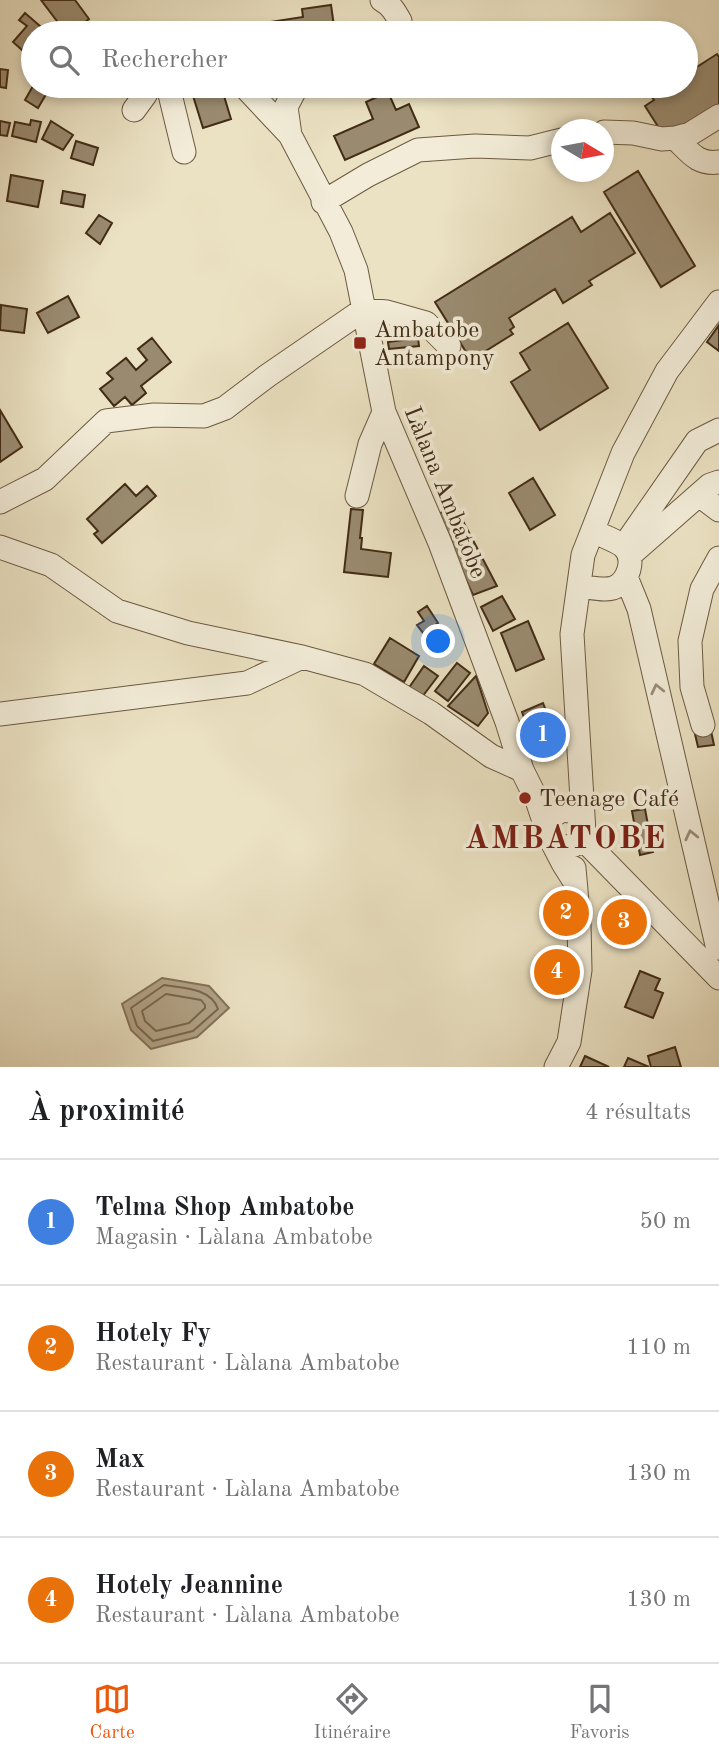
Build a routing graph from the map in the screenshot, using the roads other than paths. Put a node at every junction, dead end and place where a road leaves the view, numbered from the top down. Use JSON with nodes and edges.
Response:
{"nodes":[{"id":1,"x":382,"y":0,"type":"edge"},
{"id":2,"x":400,"y":21,"type":"edge"},
{"id":3,"x":142,"y":98,"type":"edge"},
{"id":4,"x":171,"y":98,"type":"edge"},
{"id":5,"x":255,"y":98,"type":"edge"},
{"id":6,"x":291,"y":98,"type":"edge"},
{"id":7,"x":134,"y":110,"type":"dead end"},
{"id":8,"x":719,"y":116,"type":"edge"},
{"id":9,"x":614,"y":132,"type":"edge"},
{"id":10,"x":290,"y":135,"type":"junction"},
{"id":11,"x":675,"y":138,"type":"junction"},
{"id":12,"x":551,"y":143,"type":"edge"},
{"id":13,"x":184,"y":152,"type":"dead end"},
{"id":14,"x":719,"y":162,"type":"edge"},
{"id":15,"x":323,"y":202,"type":"junction"},
{"id":16,"x":719,"y":302,"type":"edge"},
{"id":17,"x":363,"y":310,"type":"junction"},
{"id":18,"x":449,"y":346,"type":"dead end"},
{"id":19,"x":383,"y":412,"type":"junction"},
{"id":20,"x":719,"y":430,"type":"edge"},
{"id":21,"x":719,"y":482,"type":"edge"},
{"id":22,"x":699,"y":495,"type":"junction"},
{"id":23,"x":357,"y":496,"type":"dead end"},
{"id":24,"x":0,"y":502,"type":"edge"},
{"id":25,"x":719,"y":510,"type":"edge"},
{"id":26,"x":593,"y":531,"type":"junction"},
{"id":27,"x":0,"y":547,"type":"edge"},
{"id":28,"x":719,"y":558,"type":"edge"},
{"id":29,"x":626,"y":559,"type":"junction"},
{"id":30,"x":579,"y":586,"type":"junction"},
{"id":31,"x":302,"y":657,"type":"junction"},
{"id":32,"x":0,"y":714,"type":"edge"},
{"id":33,"x":703,"y":725,"type":"dead end"},
{"id":34,"x":522,"y":770,"type":"junction"},
{"id":35,"x":562,"y":825,"type":"junction"},
{"id":36,"x":719,"y":948,"type":"edge"},
{"id":37,"x":719,"y":978,"type":"edge"},
{"id":38,"x":556,"y":1067,"type":"edge"}],
"edges":[{"from":1,"to":2,"type":"street"},
{"from":3,"to":7,"type":"street"},
{"from":4,"to":13,"type":"street"},
{"from":5,"to":10,"type":"street"},
{"from":6,"to":10,"type":"street","name":"Làlana Ambatobe"},
{"from":8,"to":11,"type":"street"},
{"from":9,"to":11,"type":"street"},
{"from":10,"to":15,"type":"street","name":"Làlana Ambatobe"},
{"from":11,"to":14,"type":"street"},
{"from":12,"to":15,"type":"street"},
{"from":15,"to":17,"type":"street","name":"Làlana Ambatobe"},
{"from":16,"to":26,"type":"street"},
{"from":17,"to":18,"type":"street"},
{"from":17,"to":19,"type":"street","name":"Làlana Ambatobe"},
{"from":17,"to":24,"type":"street"},
{"from":19,"to":23,"type":"street"},
{"from":19,"to":34,"type":"street","name":"Làlana Ambatobe"},
{"from":20,"to":29,"type":"street"},
{"from":21,"to":22,"type":"street"},
{"from":22,"to":25,"type":"street"},
{"from":22,"to":29,"type":"street"},
{"from":26,"to":29,"type":"street"},
{"from":26,"to":30,"type":"street"},
{"from":27,"to":31,"type":"street"},
{"from":28,"to":33,"type":"street"},
{"from":29,"to":30,"type":"street"},
{"from":36,"to":29,"type":"street","one_way":true},
{"from":30,"to":35,"type":"street"},
{"from":31,"to":32,"type":"street"},
{"from":31,"to":34,"type":"street"},
{"from":34,"to":35,"type":"street","name":"Làlana Ambatobe"},
{"from":35,"to":37,"type":"street"},
{"from":35,"to":38,"type":"street","name":"Làlana Ambatobe"}]}
